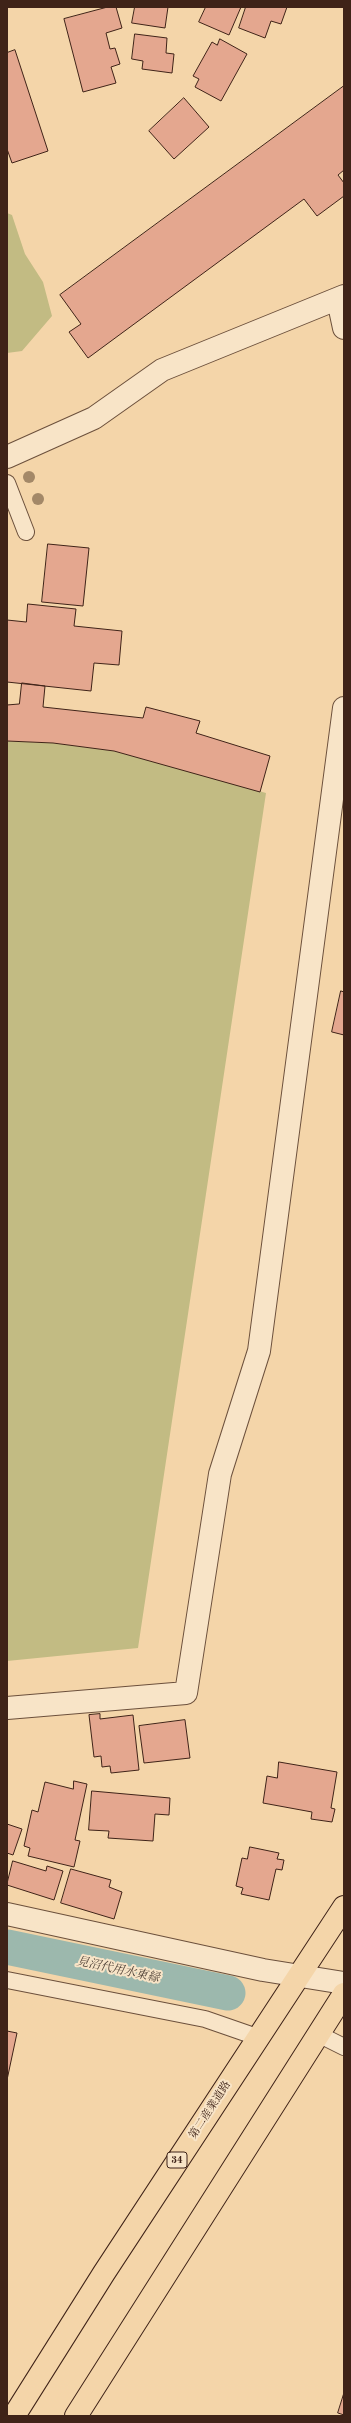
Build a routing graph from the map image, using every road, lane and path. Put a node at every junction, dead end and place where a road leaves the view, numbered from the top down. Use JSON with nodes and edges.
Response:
{"nodes":[{"id":1,"x":341,"y":298,"type":"edge"},
{"id":2,"x":344,"y":328,"type":"edge"},
{"id":3,"x":7,"y":456,"type":"edge"},
{"id":4,"x":7,"y":483,"type":"edge"},
{"id":5,"x":26,"y":532,"type":"dead end"},
{"id":6,"x":344,"y":708,"type":"edge"},
{"id":7,"x":7,"y":1708,"type":"edge"},
{"id":8,"x":344,"y":1906,"type":"edge"},
{"id":9,"x":7,"y":1914,"type":"edge"},
{"id":10,"x":299,"y":1976,"type":"junction"},
{"id":11,"x":7,"y":1980,"type":"edge"},
{"id":12,"x":344,"y":1983,"type":"edge"},
{"id":13,"x":344,"y":1994,"type":"edge"},
{"id":14,"x":318,"y":2034,"type":"junction"},
{"id":15,"x":257,"y":2037,"type":"junction"},
{"id":16,"x":344,"y":2047,"type":"edge"},
{"id":17,"x":14,"y":2416,"type":"edge"},
{"id":18,"x":76,"y":2416,"type":"edge"}],
"edges":[{"from":1,"to":2,"type":"street"},
{"from":1,"to":3,"type":"street"},
{"from":4,"to":5,"type":"lane"},
{"from":6,"to":7,"type":"street"},
{"from":8,"to":10,"type":"main road","name":"第二産業道路","number":"34"},
{"from":9,"to":10,"type":"street"},
{"from":10,"to":12,"type":"street"},
{"from":10,"to":15,"type":"main road","name":"第二産業道路","number":"34"},
{"from":11,"to":15,"type":"lane"},
{"from":13,"to":14,"type":"main road"},
{"from":14,"to":16,"type":"lane"},
{"from":14,"to":18,"type":"main road"},
{"from":15,"to":17,"type":"main road","name":"第二産業道路","number":"34"}]}
